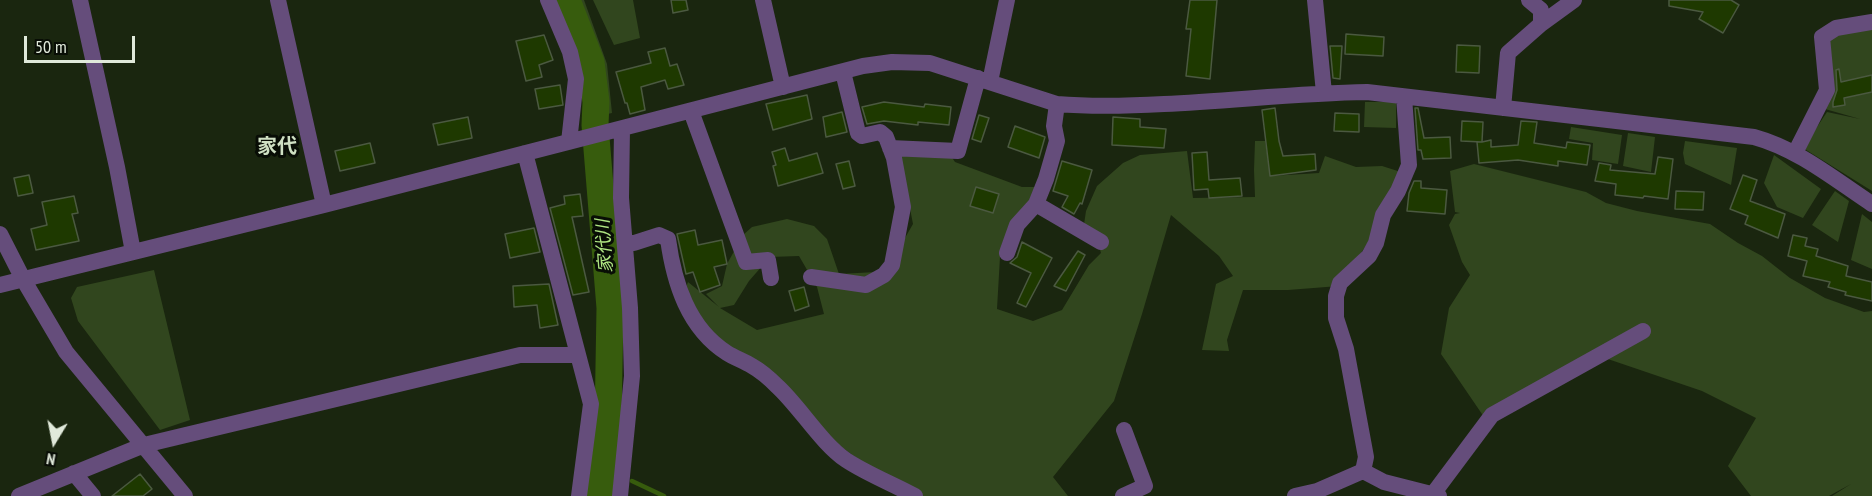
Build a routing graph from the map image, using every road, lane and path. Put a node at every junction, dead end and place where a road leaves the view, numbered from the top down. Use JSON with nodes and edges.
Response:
{"nodes":[{"id":1,"x":80,"y":0,"type":"edge"},
{"id":2,"x":278,"y":0,"type":"edge"},
{"id":3,"x":548,"y":0,"type":"edge"},
{"id":4,"x":763,"y":0,"type":"edge"},
{"id":5,"x":1007,"y":0,"type":"edge"},
{"id":6,"x":1315,"y":0,"type":"edge"},
{"id":7,"x":1529,"y":0,"type":"edge"},
{"id":8,"x":1574,"y":0,"type":"edge"},
{"id":9,"x":1872,"y":22,"type":"edge"},
{"id":10,"x":1541,"y":24,"type":"junction"},
{"id":11,"x":843,"y":72,"type":"junction"},
{"id":12,"x":984,"y":80,"type":"junction"},
{"id":13,"x":783,"y":87,"type":"junction"},
{"id":14,"x":1324,"y":93,"type":"junction"},
{"id":15,"x":1404,"y":97,"type":"junction"},
{"id":16,"x":1057,"y":104,"type":"junction"},
{"id":17,"x":1503,"y":108,"type":"junction"},
{"id":18,"x":692,"y":111,"type":"junction"},
{"id":19,"x":618,"y":130,"type":"junction"},
{"id":20,"x":575,"y":141,"type":"junction"},
{"id":21,"x":890,"y":147,"type":"junction"},
{"id":22,"x":525,"y":153,"type":"junction"},
{"id":23,"x":1795,"y":153,"type":"junction"},
{"id":24,"x":1036,"y":204,"type":"junction"},
{"id":25,"x":1872,"y":204,"type":"edge"},
{"id":26,"x":324,"y":205,"type":"junction"},
{"id":27,"x":0,"y":234,"type":"edge"},
{"id":28,"x":1101,"y":242,"type":"dead end"},
{"id":29,"x":625,"y":243,"type":"junction"},
{"id":30,"x":133,"y":252,"type":"junction"},
{"id":31,"x":1007,"y":252,"type":"dead end"},
{"id":32,"x":811,"y":277,"type":"dead end"},
{"id":33,"x":771,"y":278,"type":"dead end"},
{"id":34,"x":23,"y":279,"type":"junction"},
{"id":35,"x":0,"y":285,"type":"edge"},
{"id":36,"x":1643,"y":331,"type":"dead end"},
{"id":37,"x":578,"y":355,"type":"junction"},
{"id":38,"x":1124,"y":430,"type":"dead end"},
{"id":39,"x":144,"y":445,"type":"junction"},
{"id":40,"x":1363,"y":471,"type":"junction"},
{"id":41,"x":74,"y":473,"type":"junction"},
{"id":42,"x":1436,"y":495,"type":"edge"},
{"id":43,"x":19,"y":496,"type":"edge"},
{"id":44,"x":93,"y":496,"type":"edge"},
{"id":45,"x":185,"y":496,"type":"edge"},
{"id":46,"x":579,"y":496,"type":"edge"},
{"id":47,"x":620,"y":496,"type":"edge"},
{"id":48,"x":915,"y":496,"type":"edge"},
{"id":49,"x":1123,"y":496,"type":"edge"},
{"id":50,"x":1295,"y":496,"type":"edge"}],
"edges":[{"from":1,"to":30,"type":"street"},
{"from":2,"to":26,"type":"street"},
{"from":3,"to":20,"type":"street"},
{"from":4,"to":13,"type":"street"},
{"from":5,"to":12,"type":"street"},
{"from":6,"to":14,"type":"street"},
{"from":7,"to":10,"type":"street"},
{"from":8,"to":10,"type":"street"},
{"from":9,"to":23,"type":"street"},
{"from":10,"to":17,"type":"street"},
{"from":11,"to":12,"type":"street"},
{"from":11,"to":13,"type":"street"},
{"from":11,"to":21,"type":"street"},
{"from":12,"to":16,"type":"street"},
{"from":12,"to":21,"type":"street"},
{"from":13,"to":18,"type":"street"},
{"from":14,"to":15,"type":"street"},
{"from":14,"to":16,"type":"street"},
{"from":15,"to":17,"type":"street"},
{"from":15,"to":40,"type":"street"},
{"from":16,"to":24,"type":"street"},
{"from":17,"to":23,"type":"street"},
{"from":18,"to":19,"type":"street"},
{"from":18,"to":33,"type":"street"},
{"from":19,"to":20,"type":"street"},
{"from":19,"to":29,"type":"street"},
{"from":20,"to":22,"type":"street"},
{"from":21,"to":32,"type":"street"},
{"from":22,"to":26,"type":"street"},
{"from":22,"to":37,"type":"street"},
{"from":23,"to":25,"type":"street"},
{"from":24,"to":28,"type":"street"},
{"from":24,"to":31,"type":"street"},
{"from":26,"to":30,"type":"street"},
{"from":27,"to":34,"type":"street"},
{"from":29,"to":47,"type":"street"},
{"from":29,"to":48,"type":"street"},
{"from":30,"to":34,"type":"street"},
{"from":34,"to":35,"type":"street"},
{"from":34,"to":39,"type":"street"},
{"from":36,"to":42,"type":"street"},
{"from":37,"to":39,"type":"street"},
{"from":37,"to":46,"type":"street"},
{"from":38,"to":49,"type":"street"},
{"from":39,"to":41,"type":"street"},
{"from":39,"to":45,"type":"street"},
{"from":40,"to":42,"type":"street"},
{"from":40,"to":50,"type":"street"},
{"from":41,"to":43,"type":"street"},
{"from":41,"to":44,"type":"street"}]}
